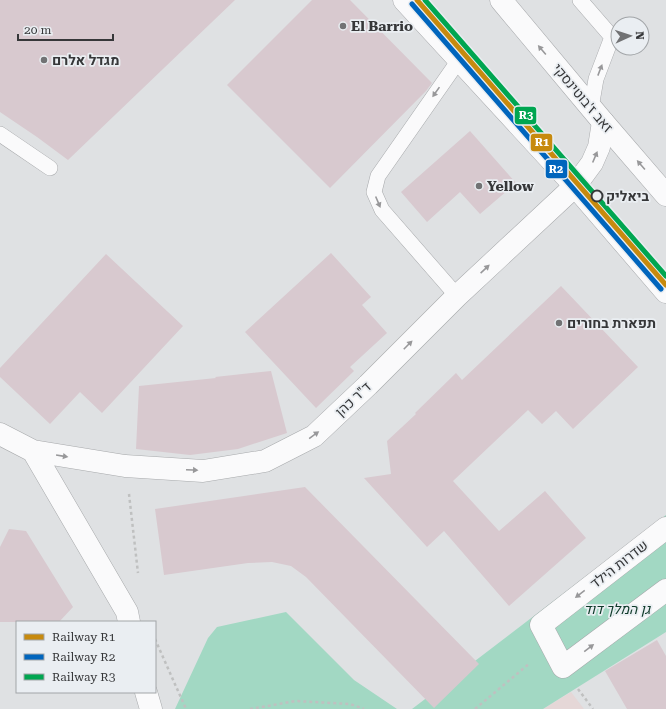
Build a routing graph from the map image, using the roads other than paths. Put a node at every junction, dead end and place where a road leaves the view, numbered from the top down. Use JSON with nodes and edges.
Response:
{"nodes":[{"id":1,"x":404,"y":0,"type":"edge"},
{"id":2,"x":501,"y":0,"type":"edge"},
{"id":3,"x":580,"y":0,"type":"edge"},
{"id":4,"x":459,"y":60,"type":"junction"},
{"id":5,"x":597,"y":115,"type":"junction"},
{"id":6,"x":0,"y":134,"type":"edge"},
{"id":7,"x":50,"y":168,"type":"dead end"},
{"id":8,"x":575,"y":186,"type":"junction"},
{"id":9,"x":666,"y":195,"type":"edge"},
{"id":10,"x":666,"y":292,"type":"edge"},
{"id":11,"x":457,"y":296,"type":"junction"},
{"id":12,"x":0,"y":434,"type":"edge"},
{"id":13,"x":33,"y":451,"type":"junction"},
{"id":14,"x":666,"y":528,"type":"edge"},
{"id":15,"x":666,"y":590,"type":"edge"},
{"id":16,"x":129,"y":621,"type":"edge"},
{"id":17,"x":146,"y":693,"type":"edge"},
{"id":18,"x":151,"y":709,"type":"edge"}],
"edges":[{"from":1,"to":4,"type":"street"},
{"from":5,"to":2,"type":"street","name":"זאב ז'בוטינסקי","one_way":true},
{"from":5,"to":3,"type":"lane","one_way":true},
{"from":4,"to":8,"type":"street"},
{"from":4,"to":11,"type":"lane","one_way":true},
{"from":8,"to":5,"type":"street","name":"ד\"ר כהן","one_way":true},
{"from":9,"to":5,"type":"street","name":"זאב ז'בוטינסקי","one_way":true},
{"from":6,"to":7,"type":"lane"},
{"from":8,"to":10,"type":"street"},
{"from":11,"to":8,"type":"street","name":"ד\"ר כהן","one_way":true},
{"from":13,"to":11,"type":"street","name":"ד\"ר כהן","one_way":true},
{"from":12,"to":13,"type":"street","name":"ד\"ר כהן"},
{"from":13,"to":16,"type":"street"},
{"from":14,"to":15,"type":"street","name":"שדרות הילד","one_way":true},
{"from":17,"to":18,"type":"street"}]}
